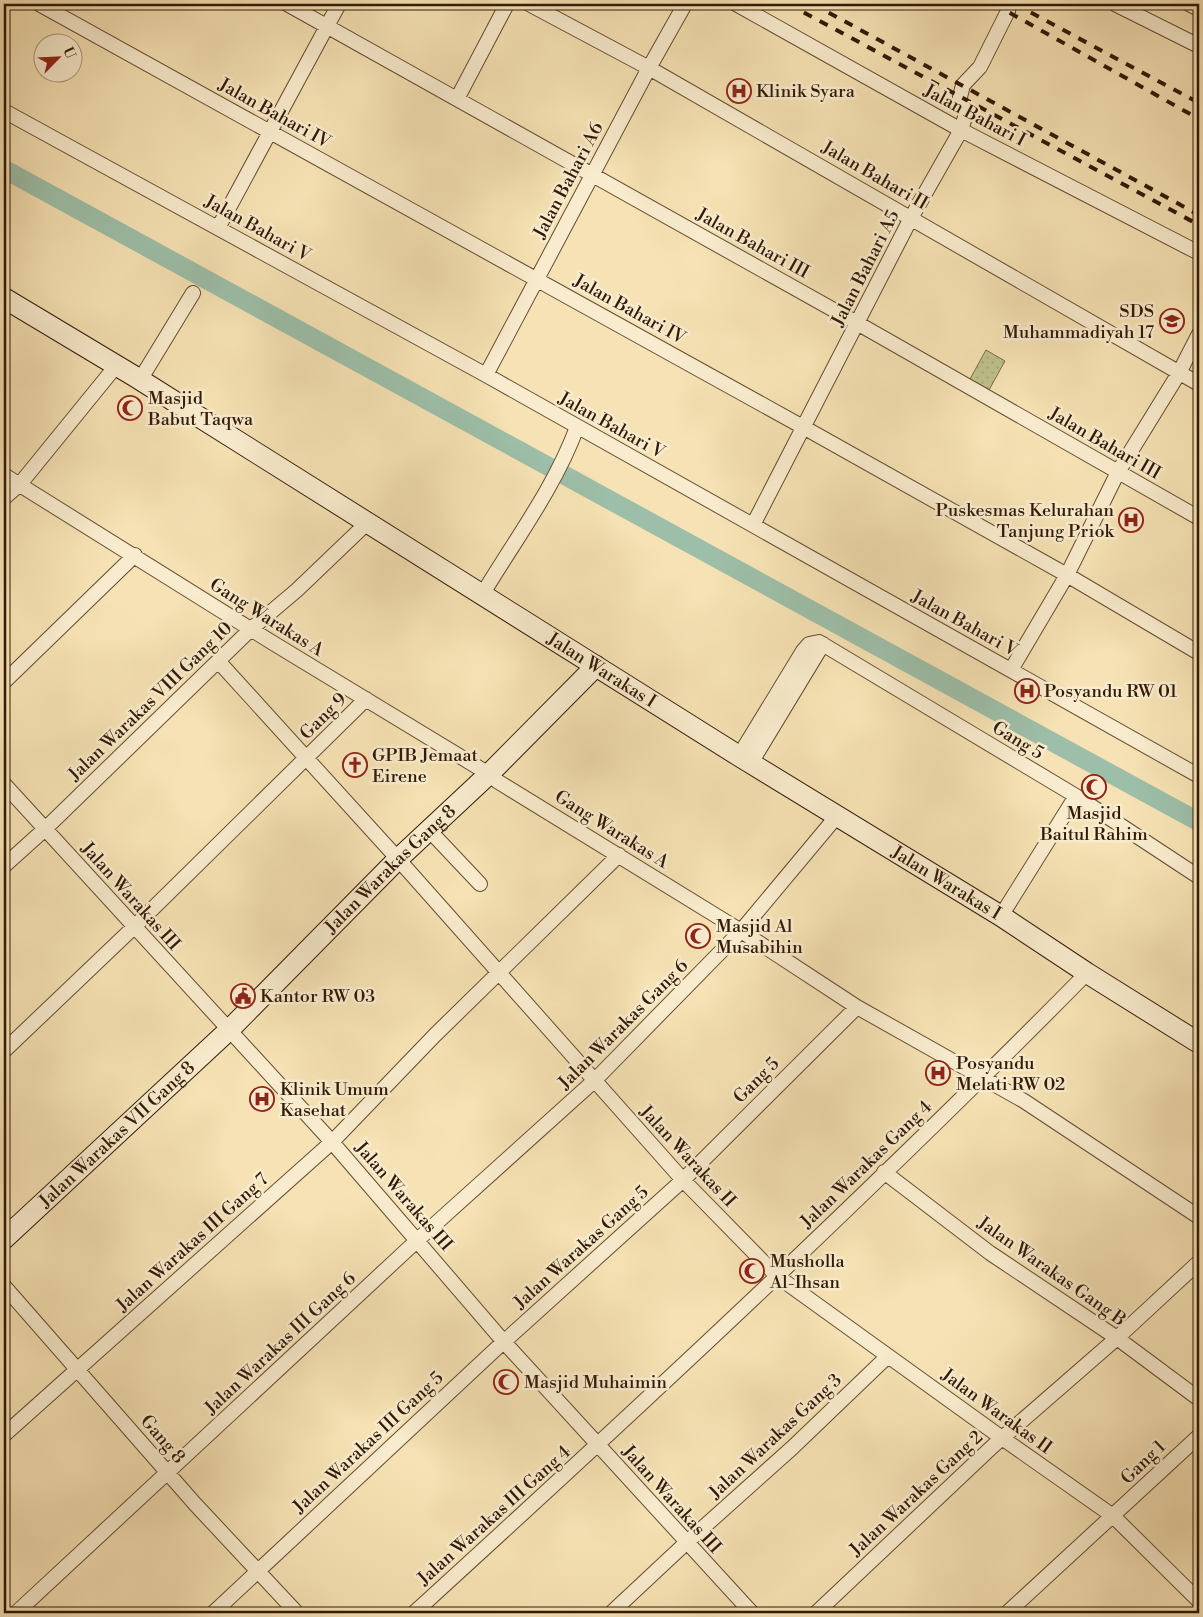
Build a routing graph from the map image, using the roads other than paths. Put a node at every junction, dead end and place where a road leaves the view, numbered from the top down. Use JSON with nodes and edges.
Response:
{"nodes":[{"id":1,"x":39,"y":4,"type":"edge"},
{"id":2,"x":286,"y":4,"type":"edge"},
{"id":3,"x":339,"y":4,"type":"edge"},
{"id":4,"x":507,"y":4,"type":"edge"},
{"id":5,"x":529,"y":4,"type":"edge"},
{"id":6,"x":685,"y":4,"type":"edge"},
{"id":7,"x":736,"y":4,"type":"edge"},
{"id":8,"x":1010,"y":4,"type":"edge"},
{"id":9,"x":1115,"y":4,"type":"edge"},
{"id":10,"x":1189,"y":4,"type":"edge"},
{"id":11,"x":1199,"y":9,"type":"edge"},
{"id":12,"x":327,"y":26,"type":"junction"},
{"id":13,"x":1199,"y":46,"type":"edge"},
{"id":14,"x":649,"y":68,"type":"junction"},
{"id":15,"x":457,"y":99,"type":"junction"},
{"id":16,"x":4,"y":111,"type":"edge"},
{"id":17,"x":960,"y":130,"type":"junction"},
{"id":18,"x":270,"y":131,"type":"junction"},
{"id":19,"x":592,"y":175,"type":"junction"},
{"id":20,"x":911,"y":218,"type":"junction"},
{"id":21,"x":218,"y":228,"type":"junction"},
{"id":22,"x":1199,"y":253,"type":"edge"},
{"id":23,"x":537,"y":279,"type":"junction"},
{"id":24,"x":193,"y":293,"type":"dead end"},
{"id":25,"x":4,"y":298,"type":"edge"},
{"id":26,"x":857,"y":323,"type":"junction"},
{"id":27,"x":1199,"y":334,"type":"edge"},
{"id":28,"x":116,"y":366,"type":"junction"},
{"id":29,"x":1179,"y":372,"type":"junction"},
{"id":30,"x":486,"y":375,"type":"junction"},
{"id":31,"x":140,"y":380,"type":"junction"},
{"id":32,"x":1199,"y":384,"type":"edge"},
{"id":33,"x":577,"y":427,"type":"junction"},
{"id":34,"x":803,"y":427,"type":"junction"},
{"id":35,"x":1118,"y":472,"type":"junction"},
{"id":36,"x":4,"y":475,"type":"edge"},
{"id":37,"x":20,"y":484,"type":"junction"},
{"id":38,"x":4,"y":498,"type":"edge"},
{"id":39,"x":1199,"y":518,"type":"edge"},
{"id":40,"x":366,"y":522,"type":"junction"},
{"id":41,"x":753,"y":524,"type":"junction"},
{"id":42,"x":135,"y":555,"type":"junction"},
{"id":43,"x":1067,"y":575,"type":"junction"},
{"id":44,"x":482,"y":595,"type":"junction"},
{"id":45,"x":251,"y":629,"type":"junction"},
{"id":46,"x":1199,"y":653,"type":"edge"},
{"id":47,"x":219,"y":662,"type":"junction"},
{"id":48,"x":596,"y":666,"type":"junction"},
{"id":49,"x":1011,"y":670,"type":"junction"},
{"id":50,"x":4,"y":682,"type":"edge"},
{"id":51,"x":366,"y":699,"type":"junction"},
{"id":52,"x":307,"y":758,"type":"junction"},
{"id":53,"x":745,"y":760,"type":"junction"},
{"id":54,"x":489,"y":774,"type":"junction"},
{"id":55,"x":1199,"y":776,"type":"edge"},
{"id":56,"x":4,"y":784,"type":"edge"},
{"id":57,"x":1076,"y":796,"type":"junction"},
{"id":58,"x":837,"y":816,"type":"junction"},
{"id":59,"x":45,"y":828,"type":"junction"},
{"id":60,"x":429,"y":830,"type":"junction"},
{"id":61,"x":619,"y":855,"type":"junction"},
{"id":62,"x":398,"y":859,"type":"junction"},
{"id":63,"x":4,"y":866,"type":"edge"},
{"id":64,"x":1199,"y":876,"type":"edge"},
{"id":65,"x":480,"y":884,"type":"dead end"},
{"id":66,"x":1001,"y":916,"type":"junction"},
{"id":67,"x":134,"y":927,"type":"junction"},
{"id":68,"x":740,"y":932,"type":"junction"},
{"id":69,"x":498,"y":973,"type":"junction"},
{"id":70,"x":1087,"y":973,"type":"junction"},
{"id":71,"x":857,"y":1007,"type":"junction"},
{"id":72,"x":229,"y":1030,"type":"junction"},
{"id":73,"x":1199,"y":1043,"type":"edge"},
{"id":74,"x":4,"y":1051,"type":"edge"},
{"id":75,"x":983,"y":1078,"type":"junction"},
{"id":76,"x":594,"y":1081,"type":"junction"},
{"id":77,"x":332,"y":1142,"type":"junction"},
{"id":78,"x":884,"y":1172,"type":"junction"},
{"id":79,"x":683,"y":1180,"type":"junction"},
{"id":80,"x":1199,"y":1216,"type":"edge"},
{"id":81,"x":4,"y":1239,"type":"edge"},
{"id":82,"x":418,"y":1241,"type":"junction"},
{"id":83,"x":1199,"y":1262,"type":"edge"},
{"id":84,"x":777,"y":1276,"type":"junction"},
{"id":85,"x":4,"y":1286,"type":"edge"},
{"id":86,"x":1117,"y":1338,"type":"junction"},
{"id":87,"x":504,"y":1342,"type":"junction"},
{"id":88,"x":888,"y":1356,"type":"junction"},
{"id":89,"x":78,"y":1370,"type":"junction"},
{"id":90,"x":1199,"y":1399,"type":"edge"},
{"id":91,"x":4,"y":1436,"type":"edge"},
{"id":92,"x":1199,"y":1436,"type":"edge"},
{"id":93,"x":1002,"y":1438,"type":"junction"},
{"id":94,"x":598,"y":1445,"type":"junction"},
{"id":95,"x":168,"y":1473,"type":"junction"},
{"id":96,"x":1113,"y":1516,"type":"junction"},
{"id":97,"x":687,"y":1542,"type":"junction"},
{"id":98,"x":258,"y":1571,"type":"junction"},
{"id":99,"x":1199,"y":1601,"type":"edge"},
{"id":100,"x":16,"y":1613,"type":"edge"},
{"id":101,"x":213,"y":1613,"type":"edge"},
{"id":102,"x":297,"y":1613,"type":"edge"},
{"id":103,"x":414,"y":1613,"type":"edge"},
{"id":104,"x":611,"y":1613,"type":"edge"},
{"id":105,"x":752,"y":1613,"type":"edge"},
{"id":106,"x":816,"y":1613,"type":"edge"},
{"id":107,"x":1007,"y":1613,"type":"edge"}],
"edges":[{"from":1,"to":18,"type":"street","name":"Jalan Bahari IV"},
{"from":2,"to":12,"type":"street","name":"Jalan Bahari III"},
{"from":3,"to":12,"type":"street"},
{"from":4,"to":15,"type":"street"},
{"from":5,"to":14,"type":"street","name":"Jalan Bahari II"},
{"from":6,"to":14,"type":"street","name":"Jalan Bahari A6"},
{"from":7,"to":17,"type":"street","name":"Jalan Bahari I"},
{"from":8,"to":17,"type":"street","name":"Jalan Bahari A5"},
{"from":9,"to":13,"type":"street"},
{"from":10,"to":11,"type":"street"},
{"from":12,"to":15,"type":"street","name":"Jalan Bahari III"},
{"from":12,"to":18,"type":"street"},
{"from":14,"to":19,"type":"street","name":"Jalan Bahari A6"},
{"from":14,"to":20,"type":"street","name":"Jalan Bahari II"},
{"from":15,"to":19,"type":"street","name":"Jalan Bahari III"},
{"from":16,"to":21,"type":"street","name":"Jalan Bahari V"},
{"from":17,"to":20,"type":"street","name":"Jalan Bahari A5"},
{"from":17,"to":22,"type":"street","name":"Jalan Bahari I"},
{"from":18,"to":21,"type":"street"},
{"from":18,"to":23,"type":"street","name":"Jalan Bahari IV"},
{"from":19,"to":23,"type":"street","name":"Jalan Bahari A6"},
{"from":19,"to":26,"type":"street","name":"Jalan Bahari III"},
{"from":20,"to":26,"type":"street","name":"Jalan Bahari A5"},
{"from":20,"to":29,"type":"street","name":"Jalan Bahari II"},
{"from":21,"to":30,"type":"street","name":"Jalan Bahari V"},
{"from":23,"to":30,"type":"street","name":"Jalan Bahari A6"},
{"from":23,"to":34,"type":"street","name":"Jalan Bahari IV"},
{"from":24,"to":31,"type":"street"},
{"from":25,"to":28,"type":"street","name":"Jalan Warakas I"},
{"from":26,"to":34,"type":"street","name":"Jalan Bahari A5"},
{"from":26,"to":35,"type":"street","name":"Jalan Bahari III"},
{"from":27,"to":29,"type":"street"},
{"from":28,"to":31,"type":"street","name":"Jalan Warakas I"},
{"from":28,"to":37,"type":"street"},
{"from":29,"to":32,"type":"street","name":"Jalan Bahari II"},
{"from":29,"to":35,"type":"street"},
{"from":30,"to":33,"type":"street","name":"Jalan Bahari V"},
{"from":31,"to":40,"type":"street","name":"Jalan Warakas I"},
{"from":33,"to":41,"type":"street","name":"Jalan Bahari V"},
{"from":33,"to":44,"type":"street"},
{"from":34,"to":41,"type":"street","name":"Jalan Bahari A5"},
{"from":34,"to":43,"type":"street","name":"Jalan Bahari IV"},
{"from":35,"to":39,"type":"street","name":"Jalan Bahari III"},
{"from":35,"to":43,"type":"street"},
{"from":36,"to":37,"type":"street","name":"Gang Warakas A"},
{"from":37,"to":38,"type":"street"},
{"from":37,"to":42,"type":"street","name":"Gang Warakas A"},
{"from":40,"to":44,"type":"street","name":"Jalan Warakas I"},
{"from":40,"to":45,"type":"street","name":"Jalan Warakas VIII Gang 10"},
{"from":41,"to":49,"type":"street","name":"Jalan Bahari V"},
{"from":42,"to":45,"type":"street","name":"Gang Warakas A"},
{"from":42,"to":50,"type":"street"},
{"from":43,"to":46,"type":"street","name":"Jalan Bahari IV"},
{"from":43,"to":49,"type":"street"},
{"from":44,"to":48,"type":"street","name":"Jalan Warakas I"},
{"from":45,"to":47,"type":"street","name":"Jalan Warakas VIII Gang 10"},
{"from":45,"to":51,"type":"street","name":"Gang Warakas A"},
{"from":47,"to":52,"type":"street","name":"Jalan Warakas II"},
{"from":47,"to":59,"type":"street","name":"Jalan Warakas VIII Gang 10"},
{"from":48,"to":53,"type":"street","name":"Jalan Warakas I"},
{"from":48,"to":54,"type":"street","name":"Jalan Warakas Gang 8"},
{"from":49,"to":55,"type":"street","name":"Jalan Bahari V"},
{"from":51,"to":52,"type":"street","name":"Gang 9"},
{"from":51,"to":54,"type":"street","name":"Gang Warakas A"},
{"from":52,"to":62,"type":"street","name":"Jalan Warakas II"},
{"from":52,"to":67,"type":"street","name":"Gang 9"},
{"from":53,"to":57,"type":"street","name":"Gang 5"},
{"from":53,"to":58,"type":"street","name":"Jalan Warakas I"},
{"from":54,"to":60,"type":"street","name":"Jalan Warakas Gang 8"},
{"from":54,"to":61,"type":"street","name":"Gang Warakas A"},
{"from":56,"to":59,"type":"street","name":"Jalan Warakas III"},
{"from":57,"to":64,"type":"street","name":"Gang 5"},
{"from":57,"to":66,"type":"street"},
{"from":58,"to":66,"type":"street","name":"Jalan Warakas I"},
{"from":58,"to":68,"type":"street","name":"Jalan Warakas Gang 6"},
{"from":59,"to":63,"type":"street","name":"Jalan Warakas VIII Gang 10"},
{"from":59,"to":67,"type":"street","name":"Jalan Warakas III"},
{"from":60,"to":62,"type":"street","name":"Jalan Warakas Gang 8"},
{"from":60,"to":65,"type":"street"},
{"from":61,"to":68,"type":"street","name":"Gang Warakas A"},
{"from":61,"to":69,"type":"street","name":"Jalan Warakas III Gang 7"},
{"from":62,"to":69,"type":"street","name":"Jalan Warakas II"},
{"from":62,"to":72,"type":"street","name":"Jalan Warakas Gang 8"},
{"from":66,"to":70,"type":"street","name":"Jalan Warakas I"},
{"from":67,"to":72,"type":"street","name":"Jalan Warakas III"},
{"from":67,"to":74,"type":"street","name":"Gang 9"},
{"from":68,"to":71,"type":"street","name":"Gang Warakas A"},
{"from":68,"to":76,"type":"street","name":"Jalan Warakas Gang 6"},
{"from":69,"to":76,"type":"street","name":"Jalan Warakas II"},
{"from":69,"to":77,"type":"street","name":"Jalan Warakas III Gang 7"},
{"from":70,"to":73,"type":"street","name":"Jalan Warakas I"},
{"from":70,"to":75,"type":"street","name":"Jalan Warakas Gang 4"},
{"from":71,"to":75,"type":"street","name":"Gang Warakas A"},
{"from":71,"to":79,"type":"street","name":"Gang 5"},
{"from":72,"to":77,"type":"street","name":"Jalan Warakas III"},
{"from":72,"to":81,"type":"street","name":"Jalan Warakas VII Gang 8"},
{"from":75,"to":78,"type":"street","name":"Jalan Warakas Gang 4"},
{"from":75,"to":80,"type":"street","name":"Gang Warakas A"},
{"from":76,"to":79,"type":"street","name":"Jalan Warakas II"},
{"from":76,"to":82,"type":"street","name":"Jalan Warakas Gang 6"},
{"from":77,"to":82,"type":"street","name":"Jalan Warakas III"},
{"from":77,"to":89,"type":"street","name":"Jalan Warakas III Gang 7"},
{"from":78,"to":84,"type":"street","name":"Jalan Warakas Gang 4"},
{"from":78,"to":86,"type":"street","name":"Jalan Warakas Gang B"},
{"from":79,"to":84,"type":"street","name":"Jalan Warakas II"},
{"from":79,"to":87,"type":"street","name":"Jalan Warakas Gang 5"},
{"from":82,"to":87,"type":"street","name":"Jalan Warakas III"},
{"from":82,"to":95,"type":"street","name":"Jalan Warakas III Gang 6"},
{"from":83,"to":86,"type":"street","name":"Jalan Warakas Gang 2"},
{"from":84,"to":88,"type":"street","name":"Jalan Warakas II"},
{"from":84,"to":94,"type":"street","name":"Jalan Warakas Gang 4"},
{"from":85,"to":89,"type":"street","name":"Gang 8"},
{"from":86,"to":90,"type":"street","name":"Jalan Warakas Gang B"},
{"from":86,"to":93,"type":"street","name":"Jalan Warakas Gang 2"},
{"from":87,"to":94,"type":"street","name":"Jalan Warakas III"},
{"from":87,"to":98,"type":"street","name":"Jalan Warakas III Gang 5"},
{"from":88,"to":93,"type":"street","name":"Jalan Warakas II"},
{"from":88,"to":97,"type":"street","name":"Jalan Warakas Gang 3"},
{"from":89,"to":91,"type":"street","name":"Jalan Warakas III Gang 7"},
{"from":89,"to":95,"type":"street","name":"Gang 8"},
{"from":92,"to":96,"type":"street","name":"Gang 1"},
{"from":93,"to":96,"type":"street","name":"Jalan Warakas II"},
{"from":93,"to":106,"type":"street","name":"Jalan Warakas Gang 2"},
{"from":94,"to":97,"type":"street","name":"Jalan Warakas III"},
{"from":94,"to":103,"type":"street","name":"Jalan Warakas III Gang 4"},
{"from":95,"to":98,"type":"street","name":"Gang 8"},
{"from":95,"to":100,"type":"street","name":"Jalan Warakas III Gang 6"},
{"from":96,"to":99,"type":"street","name":"Jalan Warakas II"},
{"from":96,"to":107,"type":"street","name":"Gang 1"},
{"from":97,"to":104,"type":"street","name":"Jalan Warakas Gang 3"},
{"from":97,"to":105,"type":"street","name":"Jalan Warakas III"},
{"from":98,"to":101,"type":"street"},
{"from":98,"to":102,"type":"street","name":"Gang 8"}]}
